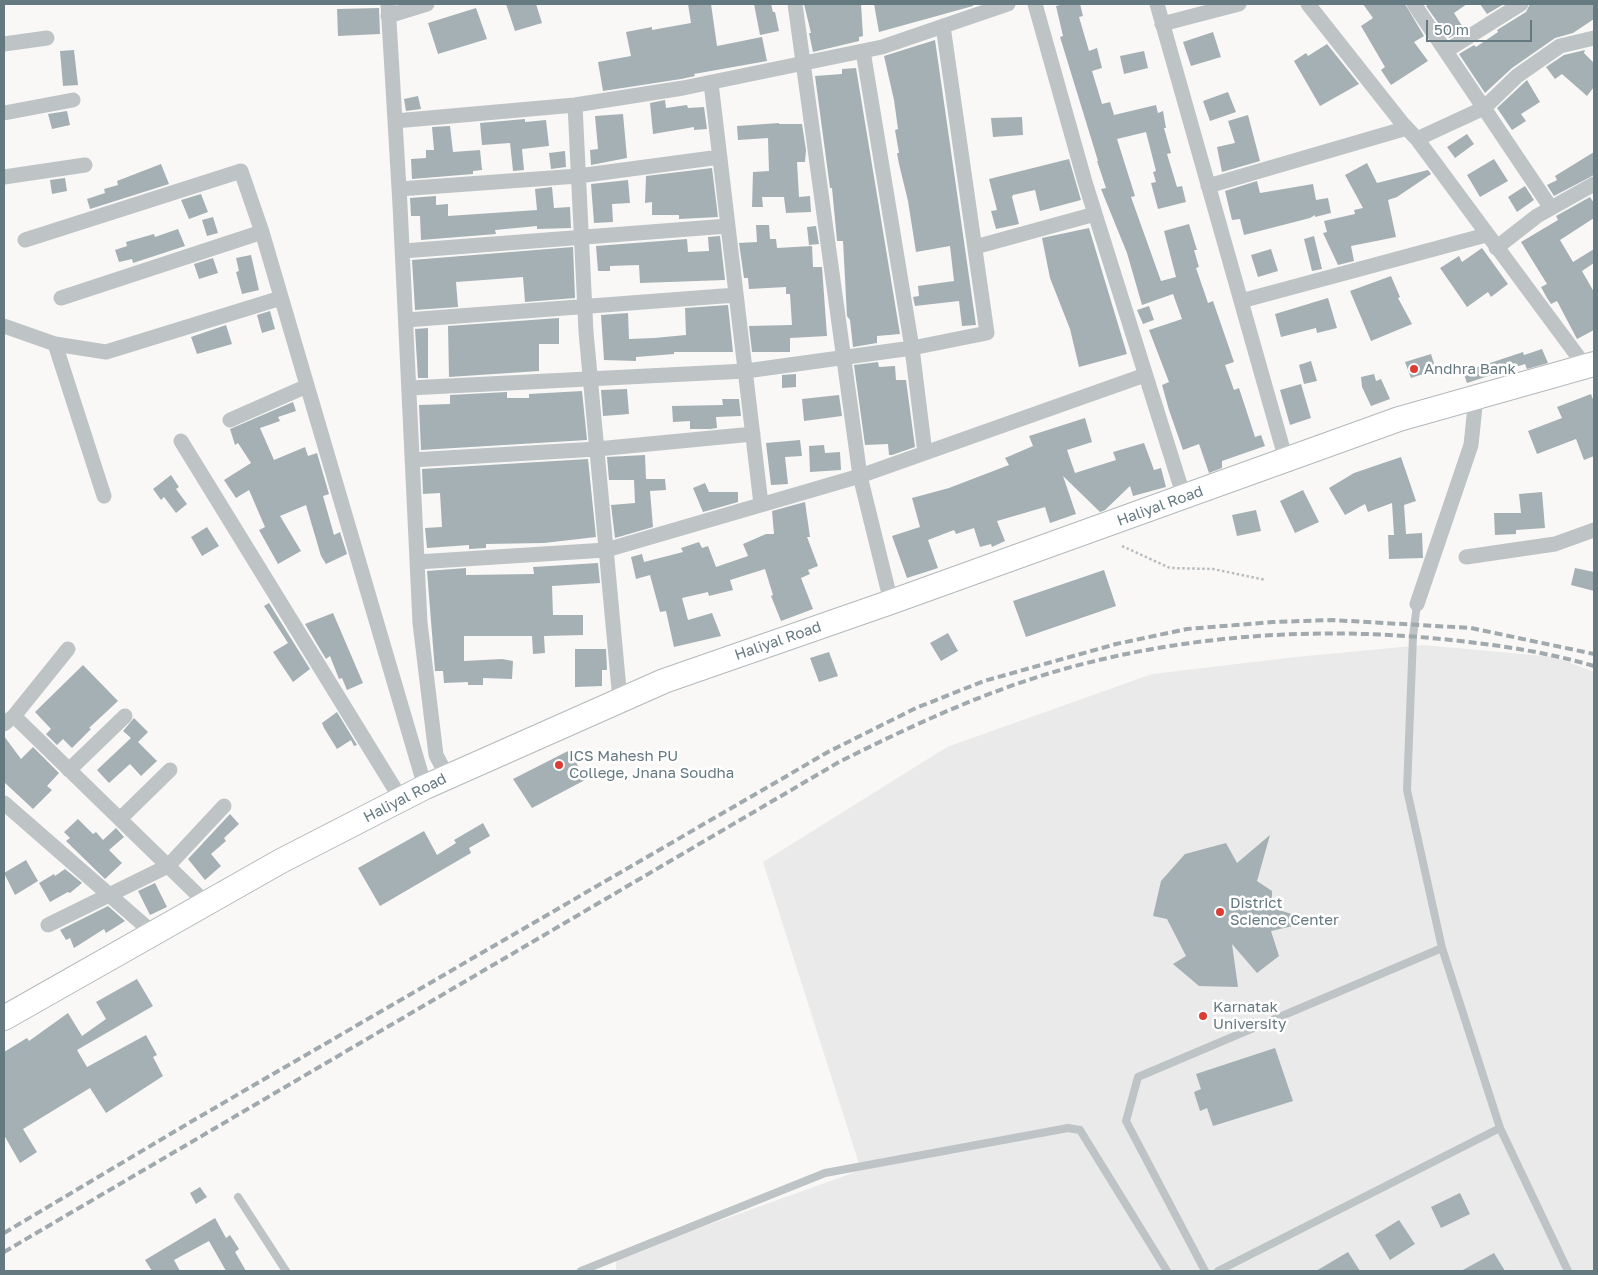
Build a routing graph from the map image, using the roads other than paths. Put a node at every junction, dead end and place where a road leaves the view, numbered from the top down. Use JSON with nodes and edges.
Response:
{"nodes":[{"id":1,"x":427,"y":4,"type":"edge"},
{"id":2,"x":795,"y":4,"type":"edge"},
{"id":3,"x":1008,"y":4,"type":"edge"},
{"id":4,"x":1035,"y":4,"type":"edge"},
{"id":5,"x":1157,"y":4,"type":"edge"},
{"id":6,"x":1239,"y":4,"type":"edge"},
{"id":7,"x":1308,"y":4,"type":"edge"},
{"id":8,"x":1414,"y":4,"type":"edge"},
{"id":9,"x":1520,"y":4,"type":"edge"},
{"id":10,"x":388,"y":10,"type":"edge"},
{"id":11,"x":1162,"y":24,"type":"junction"},
{"id":12,"x":943,"y":26,"type":"junction"},
{"id":13,"x":47,"y":38,"type":"dead end"},
{"id":14,"x":1594,"y":38,"type":"edge"},
{"id":15,"x":4,"y":44,"type":"edge"},
{"id":16,"x":1446,"y":51,"type":"junction"},
{"id":17,"x":863,"y":52,"type":"junction"},
{"id":18,"x":804,"y":65,"type":"junction"},
{"id":19,"x":711,"y":83,"type":"junction"},
{"id":20,"x":73,"y":100,"type":"dead end"},
{"id":21,"x":575,"y":105,"type":"junction"},
{"id":22,"x":1484,"y":108,"type":"junction"},
{"id":23,"x":4,"y":113,"type":"edge"},
{"id":24,"x":395,"y":121,"type":"junction"},
{"id":25,"x":1406,"y":128,"type":"junction"},
{"id":26,"x":1417,"y":139,"type":"junction"},
{"id":27,"x":720,"y":158,"type":"junction"},
{"id":28,"x":85,"y":165,"type":"dead end"},
{"id":29,"x":578,"y":176,"type":"junction"},
{"id":30,"x":4,"y":177,"type":"edge"},
{"id":31,"x":1594,"y":184,"type":"edge"},
{"id":32,"x":1208,"y":186,"type":"junction"},
{"id":33,"x":400,"y":188,"type":"junction"},
{"id":34,"x":1551,"y":208,"type":"junction"},
{"id":35,"x":1095,"y":214,"type":"junction"},
{"id":36,"x":728,"y":226,"type":"junction"},
{"id":37,"x":262,"y":232,"type":"junction"},
{"id":38,"x":1486,"y":235,"type":"junction"},
{"id":39,"x":582,"y":237,"type":"junction"},
{"id":40,"x":25,"y":240,"type":"dead end"},
{"id":41,"x":975,"y":247,"type":"junction"},
{"id":42,"x":1496,"y":248,"type":"junction"},
{"id":43,"x":403,"y":251,"type":"junction"},
{"id":44,"x":736,"y":296,"type":"junction"},
{"id":45,"x":61,"y":298,"type":"dead end"},
{"id":46,"x":281,"y":298,"type":"junction"},
{"id":47,"x":1241,"y":301,"type":"junction"},
{"id":48,"x":585,"y":307,"type":"junction"},
{"id":49,"x":406,"y":320,"type":"junction"},
{"id":50,"x":4,"y":326,"type":"edge"},
{"id":51,"x":55,"y":344,"type":"junction"},
{"id":52,"x":912,"y":348,"type":"junction"},
{"id":53,"x":844,"y":358,"type":"junction"},
{"id":54,"x":1590,"y":365,"type":"edge"},
{"id":55,"x":746,"y":371,"type":"junction"},
{"id":56,"x":1146,"y":375,"type":"junction"},
{"id":57,"x":590,"y":379,"type":"junction"},
{"id":58,"x":307,"y":386,"type":"junction"},
{"id":59,"x":409,"y":388,"type":"junction"},
{"id":60,"x":1476,"y":397,"type":"junction"},
{"id":61,"x":230,"y":420,"type":"dead end"},
{"id":62,"x":753,"y":434,"type":"junction"},
{"id":63,"x":182,"y":442,"type":"dead end"},
{"id":64,"x":597,"y":449,"type":"junction"},
{"id":65,"x":926,"y":453,"type":"junction"},
{"id":66,"x":412,"y":460,"type":"junction"},
{"id":67,"x":1286,"y":460,"type":"junction"},
{"id":68,"x":860,"y":476,"type":"junction"},
{"id":69,"x":104,"y":496,"type":"dead end"},
{"id":70,"x":1184,"y":497,"type":"junction"},
{"id":71,"x":761,"y":504,"type":"junction"},
{"id":72,"x":1594,"y":530,"type":"edge"},
{"id":73,"x":606,"y":550,"type":"junction"},
{"id":74,"x":1466,"y":557,"type":"dead end"},
{"id":75,"x":417,"y":562,"type":"junction"},
{"id":76,"x":890,"y":602,"type":"junction"},
{"id":77,"x":1417,"y":604,"type":"joint"},
{"id":78,"x":68,"y":650,"type":"dead end"},
{"id":79,"x":620,"y":700,"type":"junction"},
{"id":80,"x":125,"y":716,"type":"dead end"},
{"id":81,"x":9,"y":720,"type":"edge"},
{"id":82,"x":69,"y":770,"type":"junction"},
{"id":83,"x":170,"y":770,"type":"dead end"},
{"id":84,"x":447,"y":776,"type":"junction"},
{"id":85,"x":425,"y":787,"type":"junction"},
{"id":86,"x":401,"y":800,"type":"junction"},
{"id":87,"x":4,"y":803,"type":"edge"},
{"id":88,"x":224,"y":806,"type":"dead end"},
{"id":89,"x":120,"y":820,"type":"junction"},
{"id":90,"x":168,"y":866,"type":"junction"},
{"id":91,"x":109,"y":895,"type":"junction"},
{"id":92,"x":206,"y":903,"type":"junction"},
{"id":93,"x":48,"y":925,"type":"dead end"},
{"id":94,"x":153,"y":933,"type":"junction"},
{"id":95,"x":1442,"y":948,"type":"junction"},
{"id":96,"x":4,"y":1018,"type":"edge"},
{"id":97,"x":1500,"y":1128,"type":"junction"},
{"id":98,"x":238,"y":1196,"type":"dead end"},
{"id":99,"x":286,"y":1271,"type":"edge"},
{"id":100,"x":581,"y":1271,"type":"edge"},
{"id":101,"x":1167,"y":1271,"type":"edge"},
{"id":102,"x":1205,"y":1271,"type":"edge"},
{"id":103,"x":1218,"y":1271,"type":"edge"},
{"id":104,"x":1568,"y":1271,"type":"edge"}],
"edges":[{"from":1,"to":10,"type":"street"},
{"from":2,"to":18,"type":"street"},
{"from":3,"to":12,"type":"street"},
{"from":4,"to":35,"type":"street"},
{"from":5,"to":11,"type":"street"},
{"from":6,"to":11,"type":"street"},
{"from":7,"to":25,"type":"street"},
{"from":8,"to":16,"type":"street"},
{"from":9,"to":16,"type":"street"},
{"from":10,"to":24,"type":"street"},
{"from":11,"to":32,"type":"street"},
{"from":12,"to":17,"type":"street"},
{"from":12,"to":41,"type":"street"},
{"from":13,"to":15,"type":"street"},
{"from":14,"to":22,"type":"street"},
{"from":16,"to":22,"type":"street"},
{"from":17,"to":18,"type":"street"},
{"from":17,"to":52,"type":"street"},
{"from":18,"to":19,"type":"street"},
{"from":18,"to":53,"type":"street"},
{"from":19,"to":21,"type":"street"},
{"from":19,"to":27,"type":"street"},
{"from":20,"to":23,"type":"street"},
{"from":21,"to":24,"type":"street"},
{"from":21,"to":29,"type":"street"},
{"from":22,"to":26,"type":"street"},
{"from":22,"to":34,"type":"street"},
{"from":24,"to":33,"type":"street"},
{"from":25,"to":26,"type":"street"},
{"from":25,"to":32,"type":"street"},
{"from":26,"to":38,"type":"street"},
{"from":27,"to":29,"type":"street"},
{"from":27,"to":36,"type":"street"},
{"from":28,"to":30,"type":"street"},
{"from":29,"to":33,"type":"street"},
{"from":29,"to":39,"type":"street"},
{"from":31,"to":34,"type":"street"},
{"from":32,"to":47,"type":"street"},
{"from":33,"to":43,"type":"street"},
{"from":34,"to":42,"type":"street"},
{"from":35,"to":41,"type":"street"},
{"from":35,"to":56,"type":"street"},
{"from":36,"to":39,"type":"street"},
{"from":36,"to":44,"type":"street"},
{"from":37,"to":40,"type":"street"},
{"from":37,"to":45,"type":"street"},
{"from":37,"to":46,"type":"street"},
{"from":38,"to":42,"type":"street"},
{"from":38,"to":47,"type":"street"},
{"from":39,"to":43,"type":"street"},
{"from":39,"to":48,"type":"street"},
{"from":41,"to":52,"type":"street"},
{"from":42,"to":54,"type":"street"},
{"from":43,"to":49,"type":"street"},
{"from":44,"to":48,"type":"street"},
{"from":44,"to":55,"type":"street"},
{"from":46,"to":51,"type":"street"},
{"from":46,"to":58,"type":"street"},
{"from":47,"to":67,"type":"street"},
{"from":48,"to":49,"type":"street"},
{"from":48,"to":57,"type":"street"},
{"from":49,"to":59,"type":"street"},
{"from":50,"to":51,"type":"street"},
{"from":51,"to":69,"type":"street"},
{"from":52,"to":53,"type":"street"},
{"from":52,"to":65,"type":"street"},
{"from":53,"to":55,"type":"street"},
{"from":53,"to":68,"type":"street"},
{"from":54,"to":60,"type":"main road","name":"Haliyal Road"},
{"from":55,"to":57,"type":"street"},
{"from":55,"to":62,"type":"street"},
{"from":56,"to":65,"type":"street"},
{"from":56,"to":70,"type":"street"},
{"from":57,"to":59,"type":"street"},
{"from":57,"to":64,"type":"street"},
{"from":58,"to":61,"type":"street"},
{"from":58,"to":85,"type":"street"},
{"from":59,"to":66,"type":"street"},
{"from":60,"to":67,"type":"main road","name":"Haliyal Road"},
{"from":60,"to":77,"type":"street"},
{"from":62,"to":64,"type":"street"},
{"from":62,"to":71,"type":"street"},
{"from":63,"to":86,"type":"street"},
{"from":64,"to":66,"type":"street"},
{"from":64,"to":73,"type":"street"},
{"from":65,"to":68,"type":"street"},
{"from":66,"to":75,"type":"street"},
{"from":67,"to":70,"type":"main road","name":"Haliyal Road"},
{"from":68,"to":71,"type":"street"},
{"from":68,"to":76,"type":"street"},
{"from":70,"to":76,"type":"main road","name":"Haliyal Road"},
{"from":71,"to":73,"type":"street"},
{"from":72,"to":74,"type":"street"},
{"from":73,"to":75,"type":"street"},
{"from":73,"to":79,"type":"street"},
{"from":75,"to":84,"type":"street"},
{"from":76,"to":79,"type":"main road","name":"Haliyal Road"},
{"from":77,"to":95,"type":"lane"},
{"from":78,"to":81,"type":"street"},
{"from":79,"to":84,"type":"main road","name":"Haliyal Road"},
{"from":80,"to":82,"type":"street"},
{"from":81,"to":82,"type":"street"},
{"from":82,"to":89,"type":"street"},
{"from":83,"to":89,"type":"street"},
{"from":84,"to":85,"type":"main road","name":"Haliyal Road"},
{"from":85,"to":86,"type":"main road","name":"Haliyal Road"},
{"from":86,"to":92,"type":"main road","name":"Haliyal Road"},
{"from":87,"to":91,"type":"street"},
{"from":88,"to":90,"type":"street"},
{"from":89,"to":90,"type":"street"},
{"from":90,"to":91,"type":"street"},
{"from":90,"to":92,"type":"street"},
{"from":91,"to":93,"type":"street"},
{"from":91,"to":94,"type":"street"},
{"from":92,"to":94,"type":"main road","name":"Haliyal Road"},
{"from":94,"to":96,"type":"main road","name":"Haliyal Road"},
{"from":95,"to":97,"type":"lane"},
{"from":95,"to":102,"type":"lane"},
{"from":97,"to":103,"type":"lane"},
{"from":97,"to":104,"type":"lane"},
{"from":98,"to":99,"type":"lane"},
{"from":100,"to":101,"type":"lane"}]}
